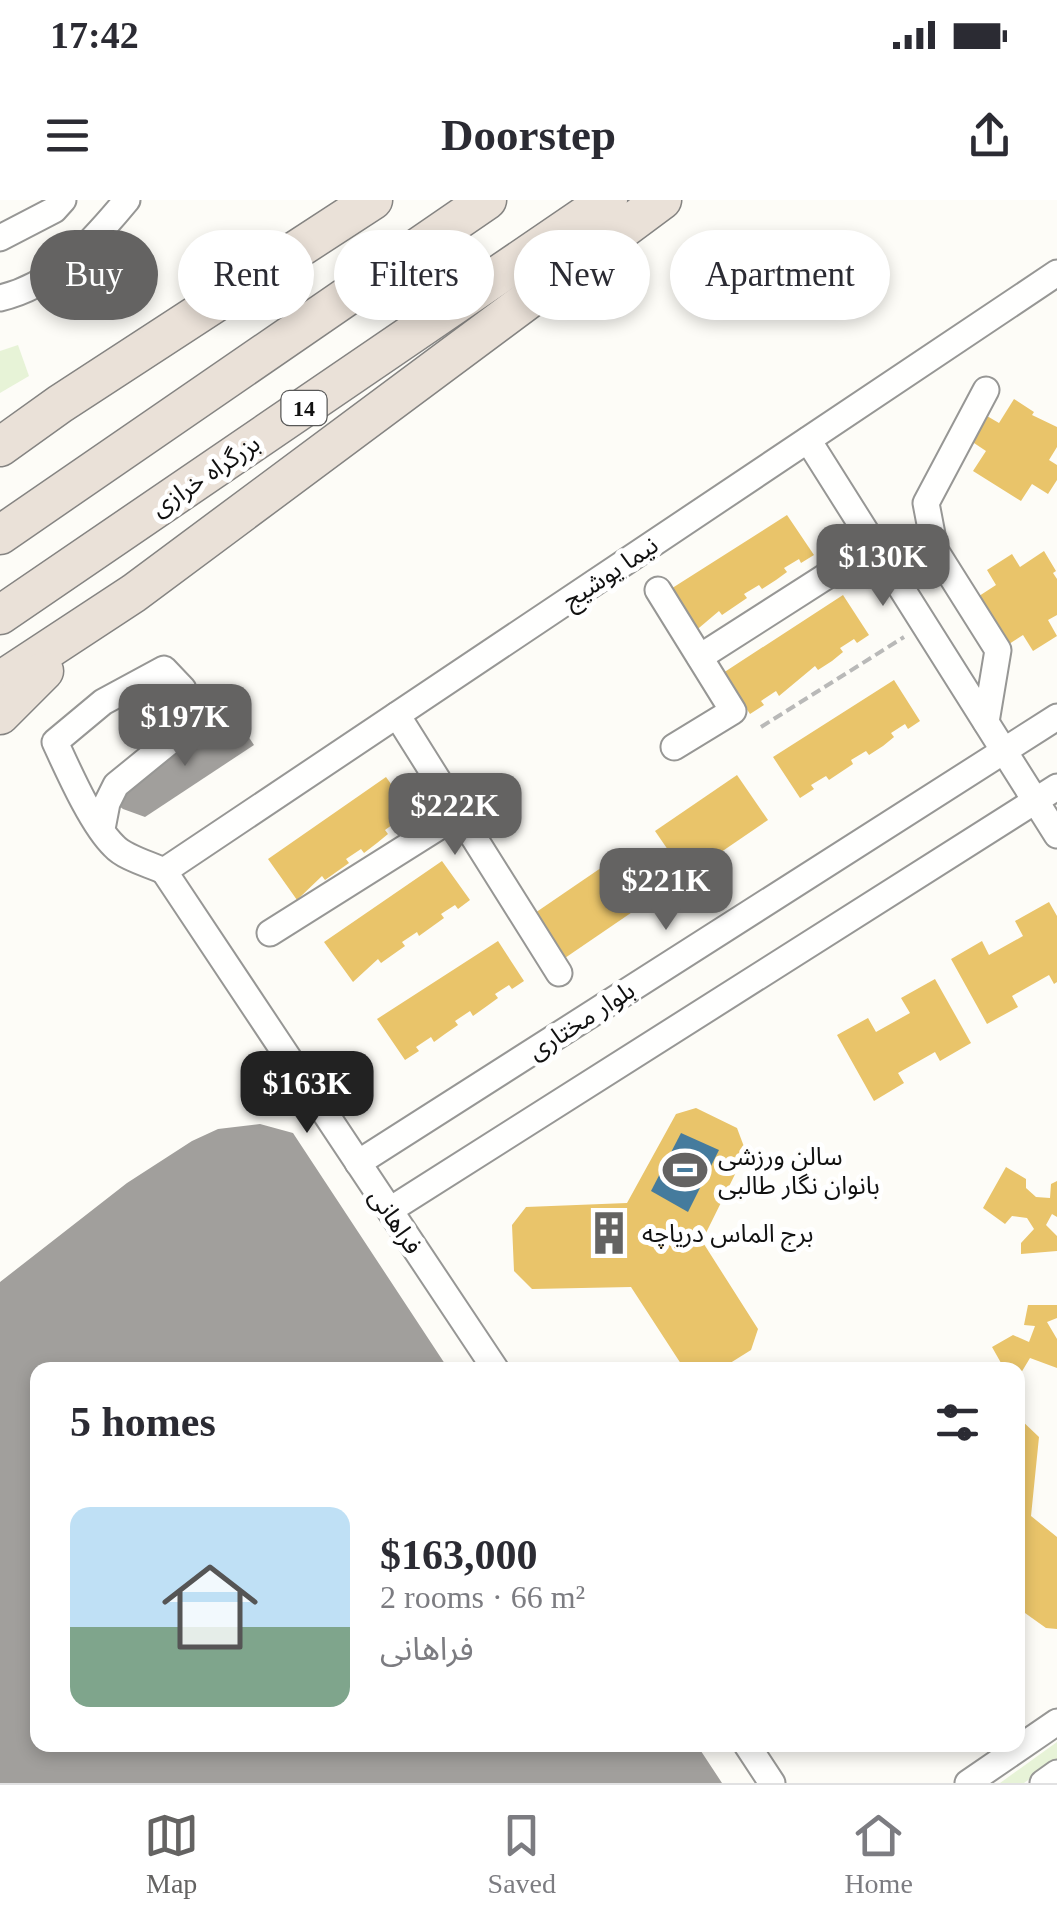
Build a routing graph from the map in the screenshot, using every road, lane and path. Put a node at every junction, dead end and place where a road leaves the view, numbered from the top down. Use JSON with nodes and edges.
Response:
{"nodes":[{"id":1,"x":63,"y":200,"type":"edge"},
{"id":2,"x":127,"y":200,"type":"edge"},
{"id":3,"x":373,"y":200,"type":"edge"},
{"id":4,"x":487,"y":200,"type":"edge"},
{"id":5,"x":608,"y":200,"type":"edge"},
{"id":6,"x":662,"y":200,"type":"edge"},
{"id":7,"x":0,"y":238,"type":"edge"},
{"id":8,"x":1057,"y":273,"type":"edge"},
{"id":9,"x":0,"y":298,"type":"edge"},
{"id":10,"x":986,"y":390,"type":"dead end"},
{"id":11,"x":60,"y":404,"type":"junction"},
{"id":12,"x":0,"y":436,"type":"edge"},
{"id":13,"x":808,"y":440,"type":"junction"},
{"id":14,"x":0,"y":447,"type":"edge"},
{"id":15,"x":0,"y":535,"type":"edge"},
{"id":16,"x":875,"y":545,"type":"junction"},
{"id":17,"x":658,"y":590,"type":"dead end"},
{"id":18,"x":134,"y":593,"type":"junction"},
{"id":19,"x":0,"y":615,"type":"edge"},
{"id":20,"x":925,"y":624,"type":"junction"},
{"id":21,"x":700,"y":657,"type":"junction"},
{"id":22,"x":0,"y":680,"type":"edge"},
{"id":23,"x":0,"y":715,"type":"edge"},
{"id":24,"x":397,"y":715,"type":"junction"},
{"id":25,"x":1057,"y":717,"type":"edge"},
{"id":26,"x":986,"y":722,"type":"junction"},
{"id":27,"x":761,"y":727,"type":"dead end"},
{"id":28,"x":674,"y":747,"type":"dead end"},
{"id":29,"x":1004,"y":749,"type":"junction"},
{"id":30,"x":1046,"y":793,"type":"edge"},
{"id":31,"x":459,"y":814,"type":"junction"},
{"id":32,"x":102,"y":829,"type":"junction"},
{"id":33,"x":1057,"y":835,"type":"edge"},
{"id":34,"x":164,"y":871,"type":"junction"},
{"id":35,"x":270,"y":933,"type":"dead end"},
{"id":36,"x":559,"y":972,"type":"dead end"},
{"id":37,"x":358,"y":1163,"type":"junction"},
{"id":38,"x":390,"y":1210,"type":"junction"},
{"id":39,"x":491,"y":1362,"type":"edge"},
{"id":40,"x":1057,"y":1722,"type":"edge"},
{"id":41,"x":1025,"y":1744,"type":"edge"},
{"id":42,"x":751,"y":1752,"type":"edge"},
{"id":43,"x":1013,"y":1752,"type":"edge"},
{"id":44,"x":1057,"y":1773,"type":"edge"},
{"id":45,"x":772,"y":1783,"type":"edge"},
{"id":46,"x":968,"y":1783,"type":"edge"},
{"id":47,"x":1043,"y":1783,"type":"edge"}],
"edges":[{"from":1,"to":7,"type":"street"},
{"from":2,"to":9,"type":"street"},
{"from":3,"to":11,"type":"highway"},
{"from":4,"to":15,"type":"highway"},
{"from":5,"to":19,"type":"highway","name":"بزرگراه خرازی","number":"14"},
{"from":6,"to":18,"type":"highway"},
{"from":8,"to":13,"type":"street","name":"نیما یوشیج"},
{"from":10,"to":26,"type":"street"},
{"from":11,"to":12,"type":"highway"},
{"from":11,"to":14,"type":"highway"},
{"from":13,"to":16,"type":"street"},
{"from":13,"to":24,"type":"street","name":"نیما یوشیج"},
{"from":16,"to":20,"type":"street"},
{"from":16,"to":21,"type":"street"},
{"from":17,"to":21,"type":"street"},
{"from":18,"to":22,"type":"highway"},
{"from":18,"to":23,"type":"highway"},
{"from":20,"to":26,"type":"street"},
{"from":20,"to":27,"type":"path"},
{"from":21,"to":28,"type":"street"},
{"from":24,"to":31,"type":"street"},
{"from":24,"to":34,"type":"street","name":"نیما یوشیج"},
{"from":25,"to":29,"type":"street","name":"بلوار مختاری"},
{"from":26,"to":29,"type":"street"},
{"from":29,"to":30,"type":"street"},
{"from":29,"to":37,"type":"street","name":"بلوار مختاری"},
{"from":30,"to":33,"type":"street"},
{"from":30,"to":38,"type":"street"},
{"from":31,"to":35,"type":"street"},
{"from":31,"to":36,"type":"street"},
{"from":32,"to":32,"type":"street"},
{"from":32,"to":34,"type":"street"},
{"from":34,"to":37,"type":"street","name":"فراهانی"},
{"from":37,"to":38,"type":"street","name":"فراهانی"},
{"from":38,"to":39,"type":"street","name":"فراهانی"},
{"from":40,"to":41,"type":"street"},
{"from":42,"to":45,"type":"street"},
{"from":43,"to":46,"type":"street"},
{"from":44,"to":47,"type":"street"}]}
